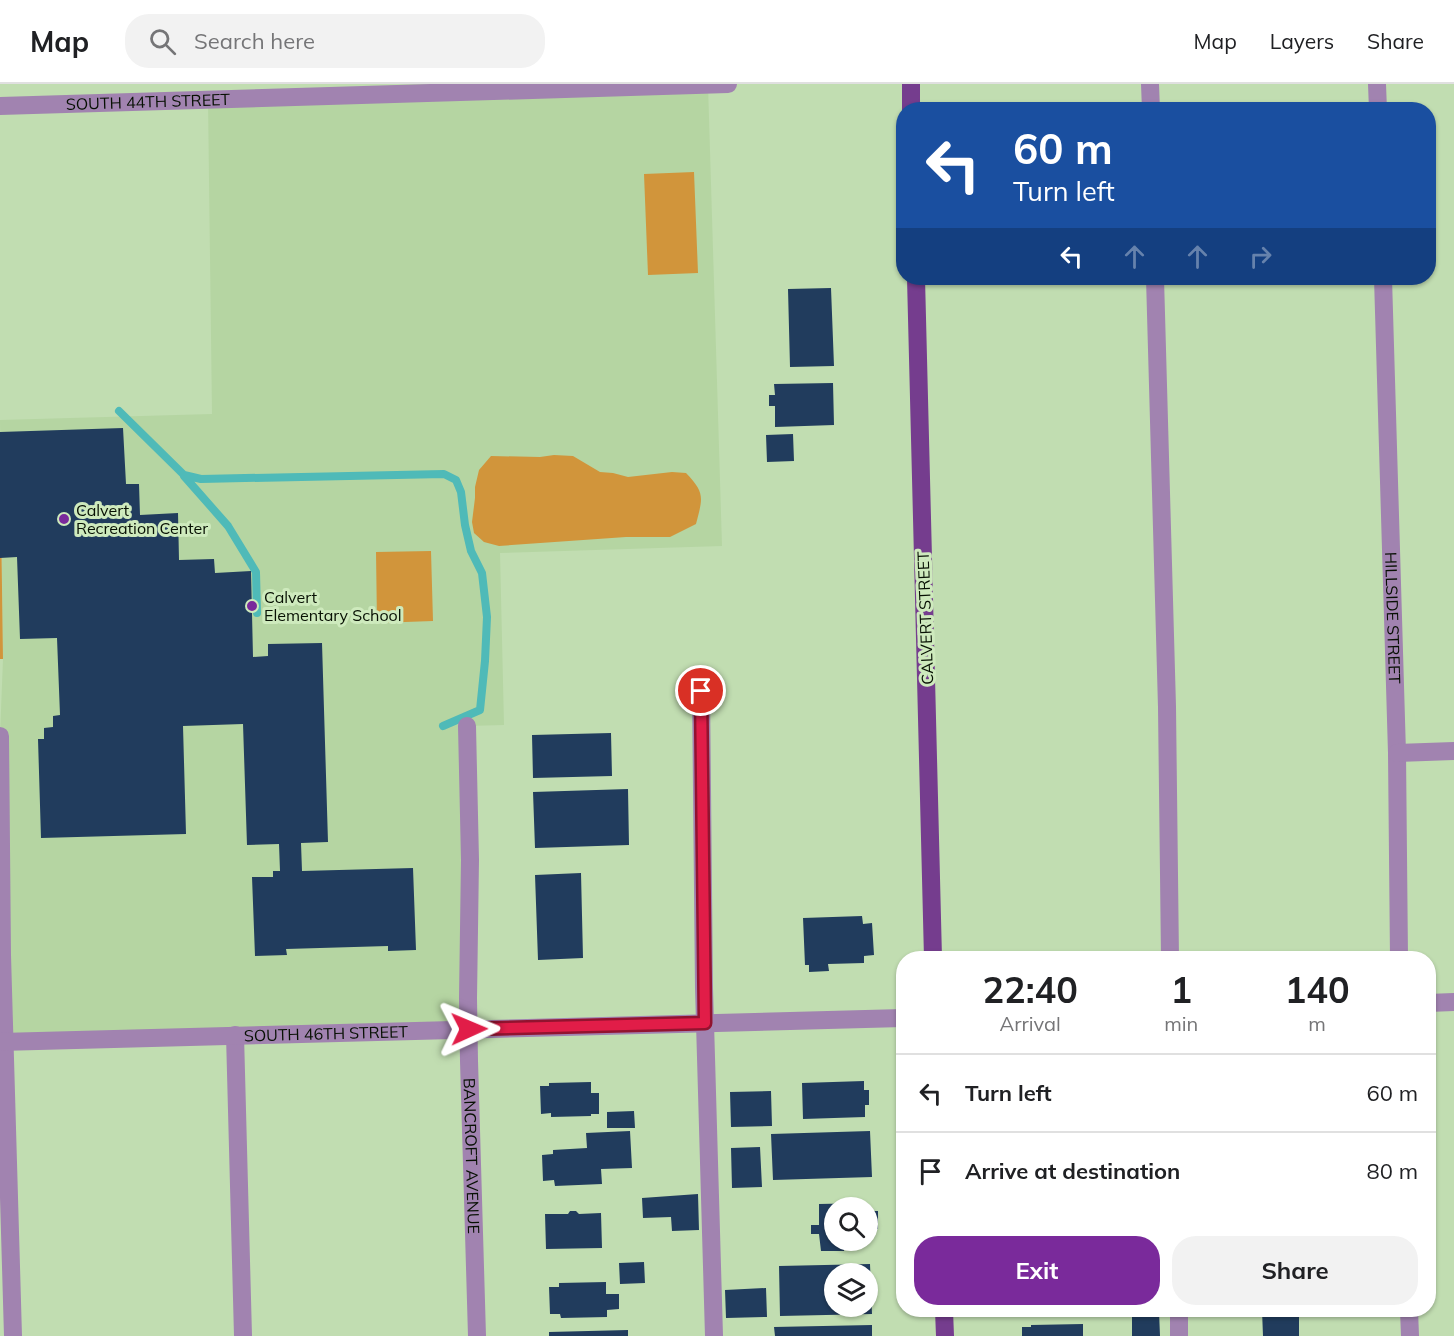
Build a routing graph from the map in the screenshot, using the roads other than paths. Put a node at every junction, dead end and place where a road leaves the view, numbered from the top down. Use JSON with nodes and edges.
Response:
{"nodes":[{"id":1,"x":728,"y":84,"type":"edge"},
{"id":2,"x":911,"y":84,"type":"edge"},
{"id":3,"x":1150,"y":84,"type":"edge"},
{"id":4,"x":1377,"y":84,"type":"edge"},
{"id":5,"x":911,"y":102,"type":"edge"},
{"id":6,"x":1151,"y":102,"type":"edge"},
{"id":7,"x":1378,"y":102,"type":"edge"},
{"id":8,"x":0,"y":106,"type":"edge"},
{"id":9,"x":916,"y":285,"type":"edge"},
{"id":10,"x":1155,"y":285,"type":"edge"},
{"id":11,"x":1383,"y":285,"type":"edge"},
{"id":12,"x":701,"y":691,"type":"dead end"},
{"id":13,"x":467,"y":726,"type":"dead end"},
{"id":14,"x":0,"y":736,"type":"edge"},
{"id":15,"x":1454,"y":751,"type":"edge"},
{"id":16,"x":1397,"y":753,"type":"junction"},
{"id":17,"x":933,"y":951,"type":"edge"},
{"id":18,"x":1170,"y":951,"type":"edge"},
{"id":19,"x":1399,"y":951,"type":"edge"},
{"id":20,"x":1454,"y":1002,"type":"edge"},
{"id":21,"x":1436,"y":1003,"type":"edge"},
{"id":22,"x":896,"y":1018,"type":"edge"},
{"id":23,"x":705,"y":1023,"type":"junction"},
{"id":24,"x":469,"y":1029,"type":"junction"},
{"id":25,"x":235,"y":1035,"type":"junction"},
{"id":26,"x":2,"y":1042,"type":"edge"},
{"id":27,"x":944,"y":1317,"type":"edge"},
{"id":28,"x":1179,"y":1317,"type":"edge"},
{"id":29,"x":1409,"y":1317,"type":"edge"},
{"id":30,"x":13,"y":1336,"type":"edge"},
{"id":31,"x":243,"y":1336,"type":"edge"},
{"id":32,"x":477,"y":1336,"type":"edge"},
{"id":33,"x":714,"y":1336,"type":"edge"},
{"id":34,"x":945,"y":1336,"type":"edge"},
{"id":35,"x":1179,"y":1336,"type":"edge"},
{"id":36,"x":1410,"y":1336,"type":"edge"}],
"edges":[{"from":1,"to":8,"type":"street","name":"SOUTH 44TH STREET"},
{"from":2,"to":5,"type":"main road"},
{"from":3,"to":6,"type":"street"},
{"from":4,"to":7,"type":"street"},
{"from":9,"to":17,"type":"main road","name":"CALVERT STREET"},
{"from":10,"to":18,"type":"street"},
{"from":11,"to":16,"type":"street","name":"HILLSIDE STREET"},
{"from":12,"to":23,"type":"street"},
{"from":13,"to":24,"type":"street","name":"BANCROFT AVENUE"},
{"from":14,"to":26,"type":"street"},
{"from":15,"to":16,"type":"street"},
{"from":16,"to":19,"type":"street","name":"HILLSIDE STREET"},
{"from":20,"to":21,"type":"street"},
{"from":22,"to":23,"type":"street","name":"SOUTH 46TH STREET"},
{"from":23,"to":24,"type":"street","name":"SOUTH 46TH STREET"},
{"from":23,"to":33,"type":"street"},
{"from":24,"to":25,"type":"street","name":"SOUTH 46TH STREET"},
{"from":24,"to":32,"type":"street","name":"BANCROFT AVENUE"},
{"from":25,"to":26,"type":"street","name":"SOUTH 46TH STREET"},
{"from":25,"to":31,"type":"street"},
{"from":26,"to":30,"type":"street"},
{"from":27,"to":34,"type":"main road"},
{"from":28,"to":35,"type":"street"},
{"from":29,"to":36,"type":"street"}]}
